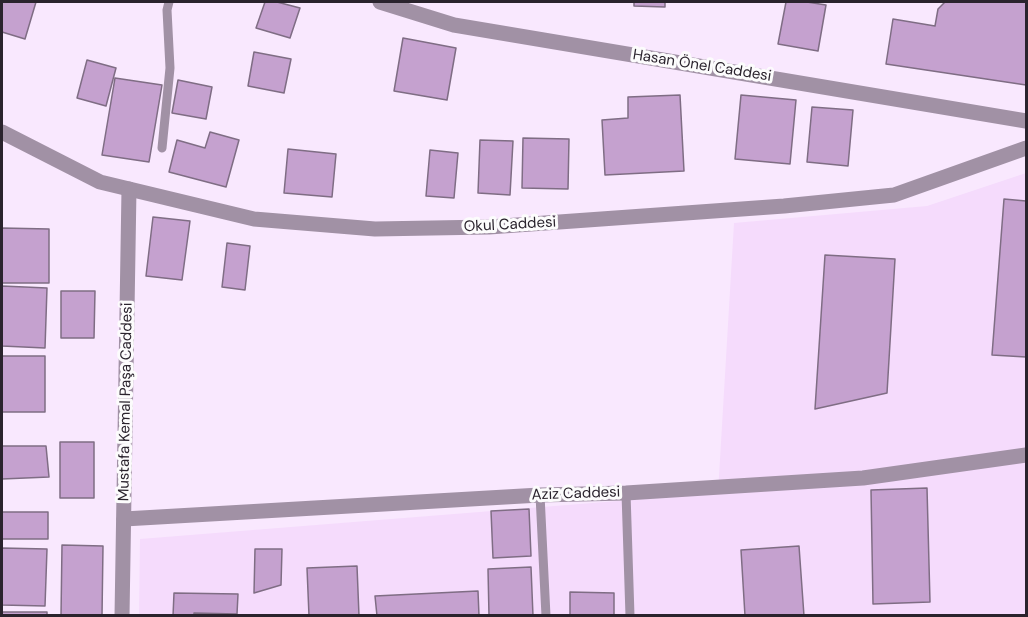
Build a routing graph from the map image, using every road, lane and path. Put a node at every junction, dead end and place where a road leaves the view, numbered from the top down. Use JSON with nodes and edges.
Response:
{"nodes":[{"id":1,"x":169,"y":2,"type":"edge"},
{"id":2,"x":380,"y":2,"type":"edge"},
{"id":3,"x":1026,"y":121,"type":"edge"},
{"id":4,"x":2,"y":132,"type":"edge"},
{"id":5,"x":162,"y":148,"type":"dead end"},
{"id":6,"x":1026,"y":148,"type":"edge"},
{"id":7,"x":129,"y":189,"type":"junction"},
{"id":8,"x":1026,"y":455,"type":"edge"},
{"id":9,"x":626,"y":493,"type":"junction"},
{"id":10,"x":540,"y":495,"type":"junction"},
{"id":11,"x":124,"y":519,"type":"junction"},
{"id":12,"x":122,"y":615,"type":"edge"},
{"id":13,"x":546,"y":615,"type":"edge"},
{"id":14,"x":630,"y":615,"type":"edge"}],
"edges":[{"from":1,"to":5,"type":"lane"},
{"from":2,"to":3,"type":"street","name":"Hasan Önel Caddesi"},
{"from":4,"to":7,"type":"street","name":"Okul Caddesi"},
{"from":6,"to":7,"type":"street","name":"Okul Caddesi"},
{"from":7,"to":11,"type":"street","name":"Mustafa Kemal Paşa Caddesi"},
{"from":8,"to":9,"type":"street","name":"Aziz Caddesi"},
{"from":9,"to":10,"type":"street","name":"Aziz Caddesi"},
{"from":9,"to":14,"type":"lane"},
{"from":10,"to":11,"type":"street","name":"Aziz Caddesi"},
{"from":10,"to":13,"type":"lane"},
{"from":11,"to":12,"type":"street","name":"Mustafa Kemal Paşa Caddesi"}]}
